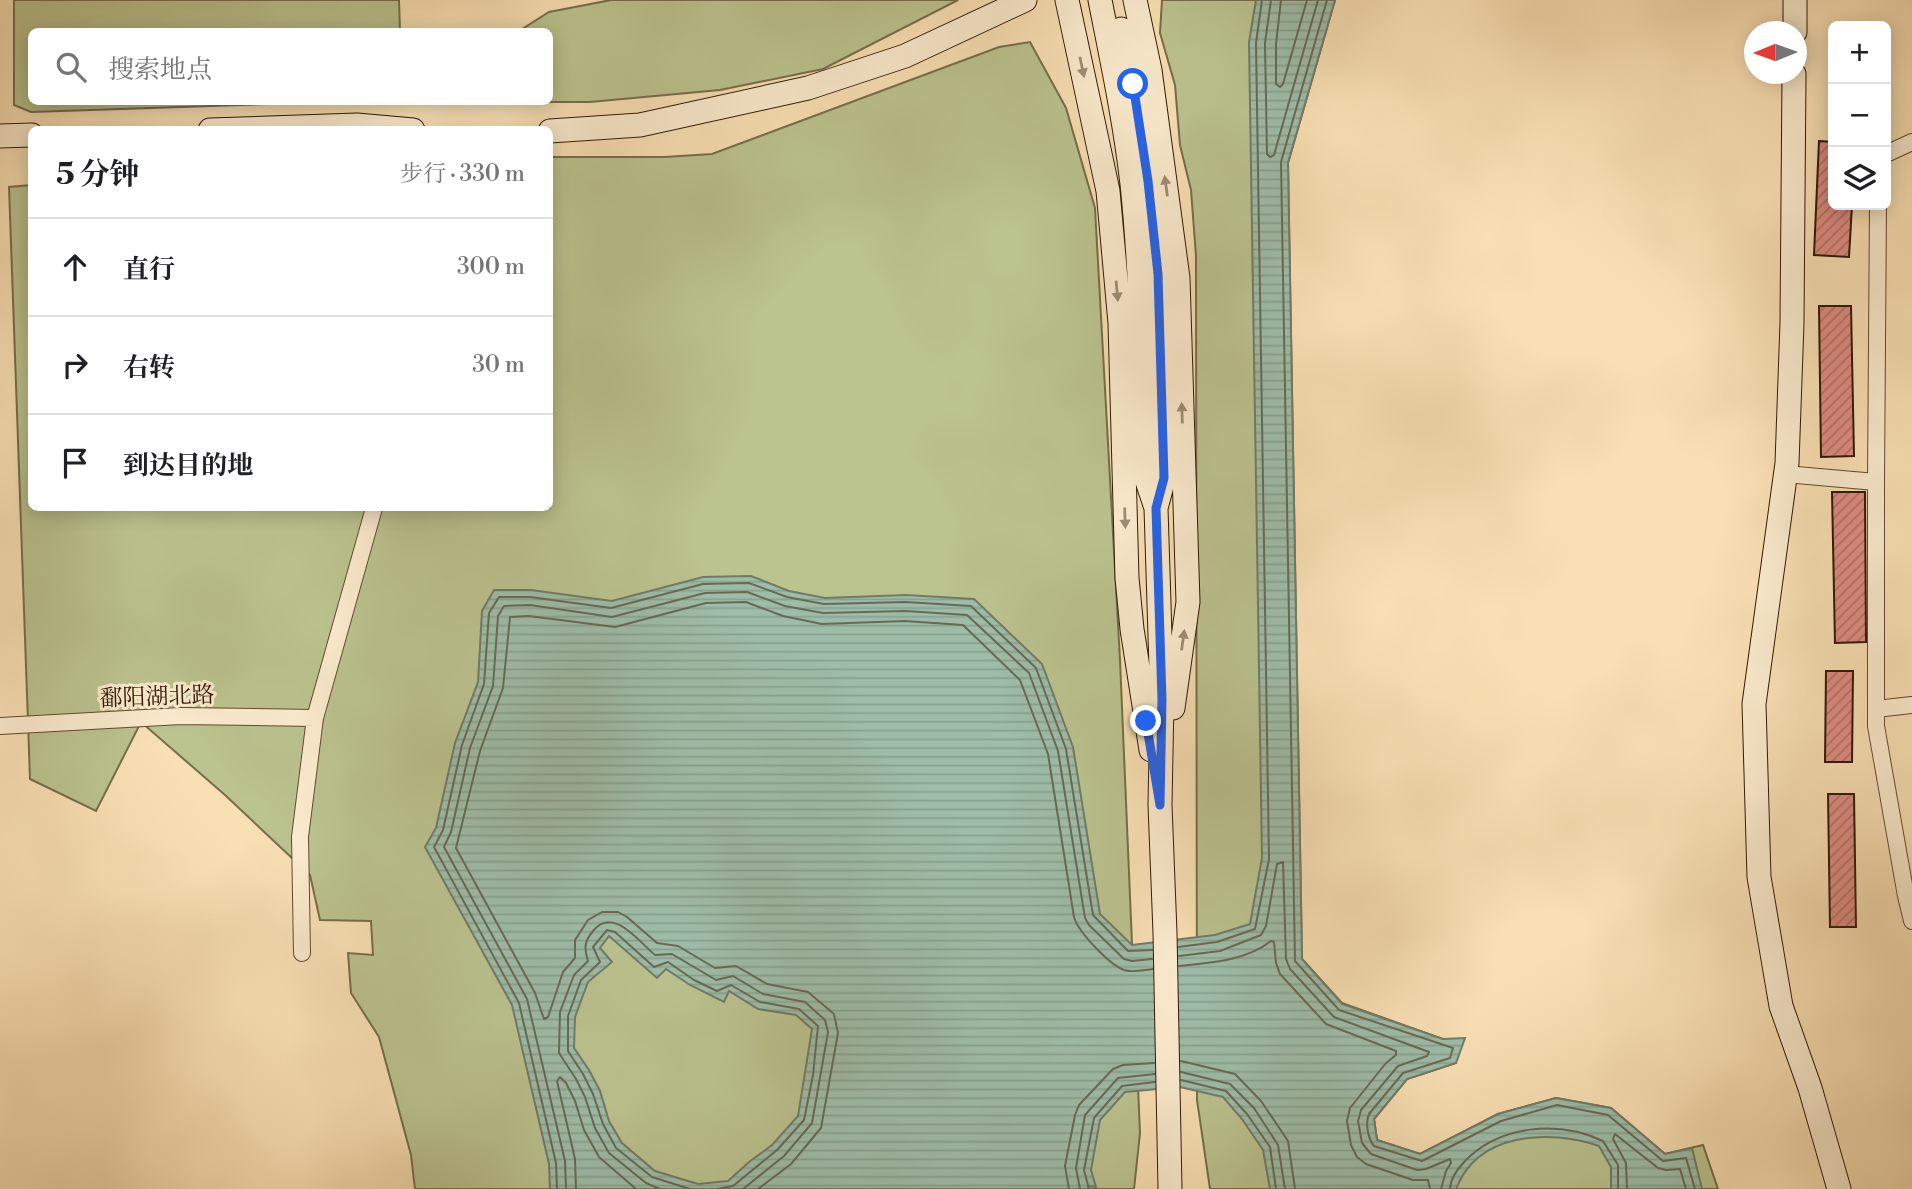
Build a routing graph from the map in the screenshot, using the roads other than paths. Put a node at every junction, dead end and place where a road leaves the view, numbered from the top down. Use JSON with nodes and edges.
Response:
{"nodes":[{"id":1,"x":1025,"y":0,"type":"edge"},
{"id":2,"x":1067,"y":0,"type":"edge"},
{"id":3,"x":1100,"y":0,"type":"edge"},
{"id":4,"x":1115,"y":0,"type":"edge"},
{"id":5,"x":1135,"y":0,"type":"edge"},
{"id":6,"x":1795,"y":0,"type":"edge"},
{"id":7,"x":1795,"y":21,"type":"edge"},
{"id":8,"x":1794,"y":84,"type":"edge"},
{"id":9,"x":327,"y":126,"type":"edge"},
{"id":10,"x":369,"y":126,"type":"edge"},
{"id":11,"x":553,"y":131,"type":"edge"},
{"id":12,"x":28,"y":135,"type":"edge"},
{"id":13,"x":0,"y":136,"type":"edge"},
{"id":14,"x":1912,"y":142,"type":"edge"},
{"id":15,"x":1891,"y":152,"type":"edge"},
{"id":16,"x":1878,"y":210,"type":"edge"},
{"id":17,"x":1149,"y":276,"type":"junction"},
{"id":18,"x":1785,"y":474,"type":"junction"},
{"id":19,"x":1876,"y":482,"type":"junction"},
{"id":20,"x":373,"y":511,"type":"edge"},
{"id":21,"x":1912,"y":705,"type":"edge"},
{"id":22,"x":1876,"y":709,"type":"junction"},
{"id":23,"x":315,"y":718,"type":"junction"},
{"id":24,"x":0,"y":726,"type":"edge"},
{"id":25,"x":1160,"y":805,"type":"junction"},
{"id":26,"x":1912,"y":921,"type":"edge"},
{"id":27,"x":302,"y":953,"type":"dead end"},
{"id":28,"x":1170,"y":1189,"type":"edge"},
{"id":29,"x":1839,"y":1189,"type":"edge"}],
"edges":[{"from":1,"to":11,"type":"street"},
{"from":2,"to":25,"type":"street","one_way":true},
{"from":3,"to":17,"type":"street"},
{"from":4,"to":17,"type":"street"},
{"from":25,"to":5,"type":"street","one_way":true},
{"from":6,"to":7,"type":"street"},
{"from":8,"to":18,"type":"street"},
{"from":9,"to":10,"type":"street"},
{"from":12,"to":13,"type":"street"},
{"from":14,"to":15,"type":"street"},
{"from":16,"to":19,"type":"street"},
{"from":17,"to":25,"type":"street"},
{"from":18,"to":19,"type":"street"},
{"from":18,"to":29,"type":"street"},
{"from":19,"to":22,"type":"street"},
{"from":20,"to":23,"type":"street"},
{"from":21,"to":22,"type":"street"},
{"from":22,"to":26,"type":"street"},
{"from":23,"to":24,"type":"street","name":"鄱阳湖北路"},
{"from":23,"to":27,"type":"street"},
{"from":25,"to":28,"type":"street"}]}
